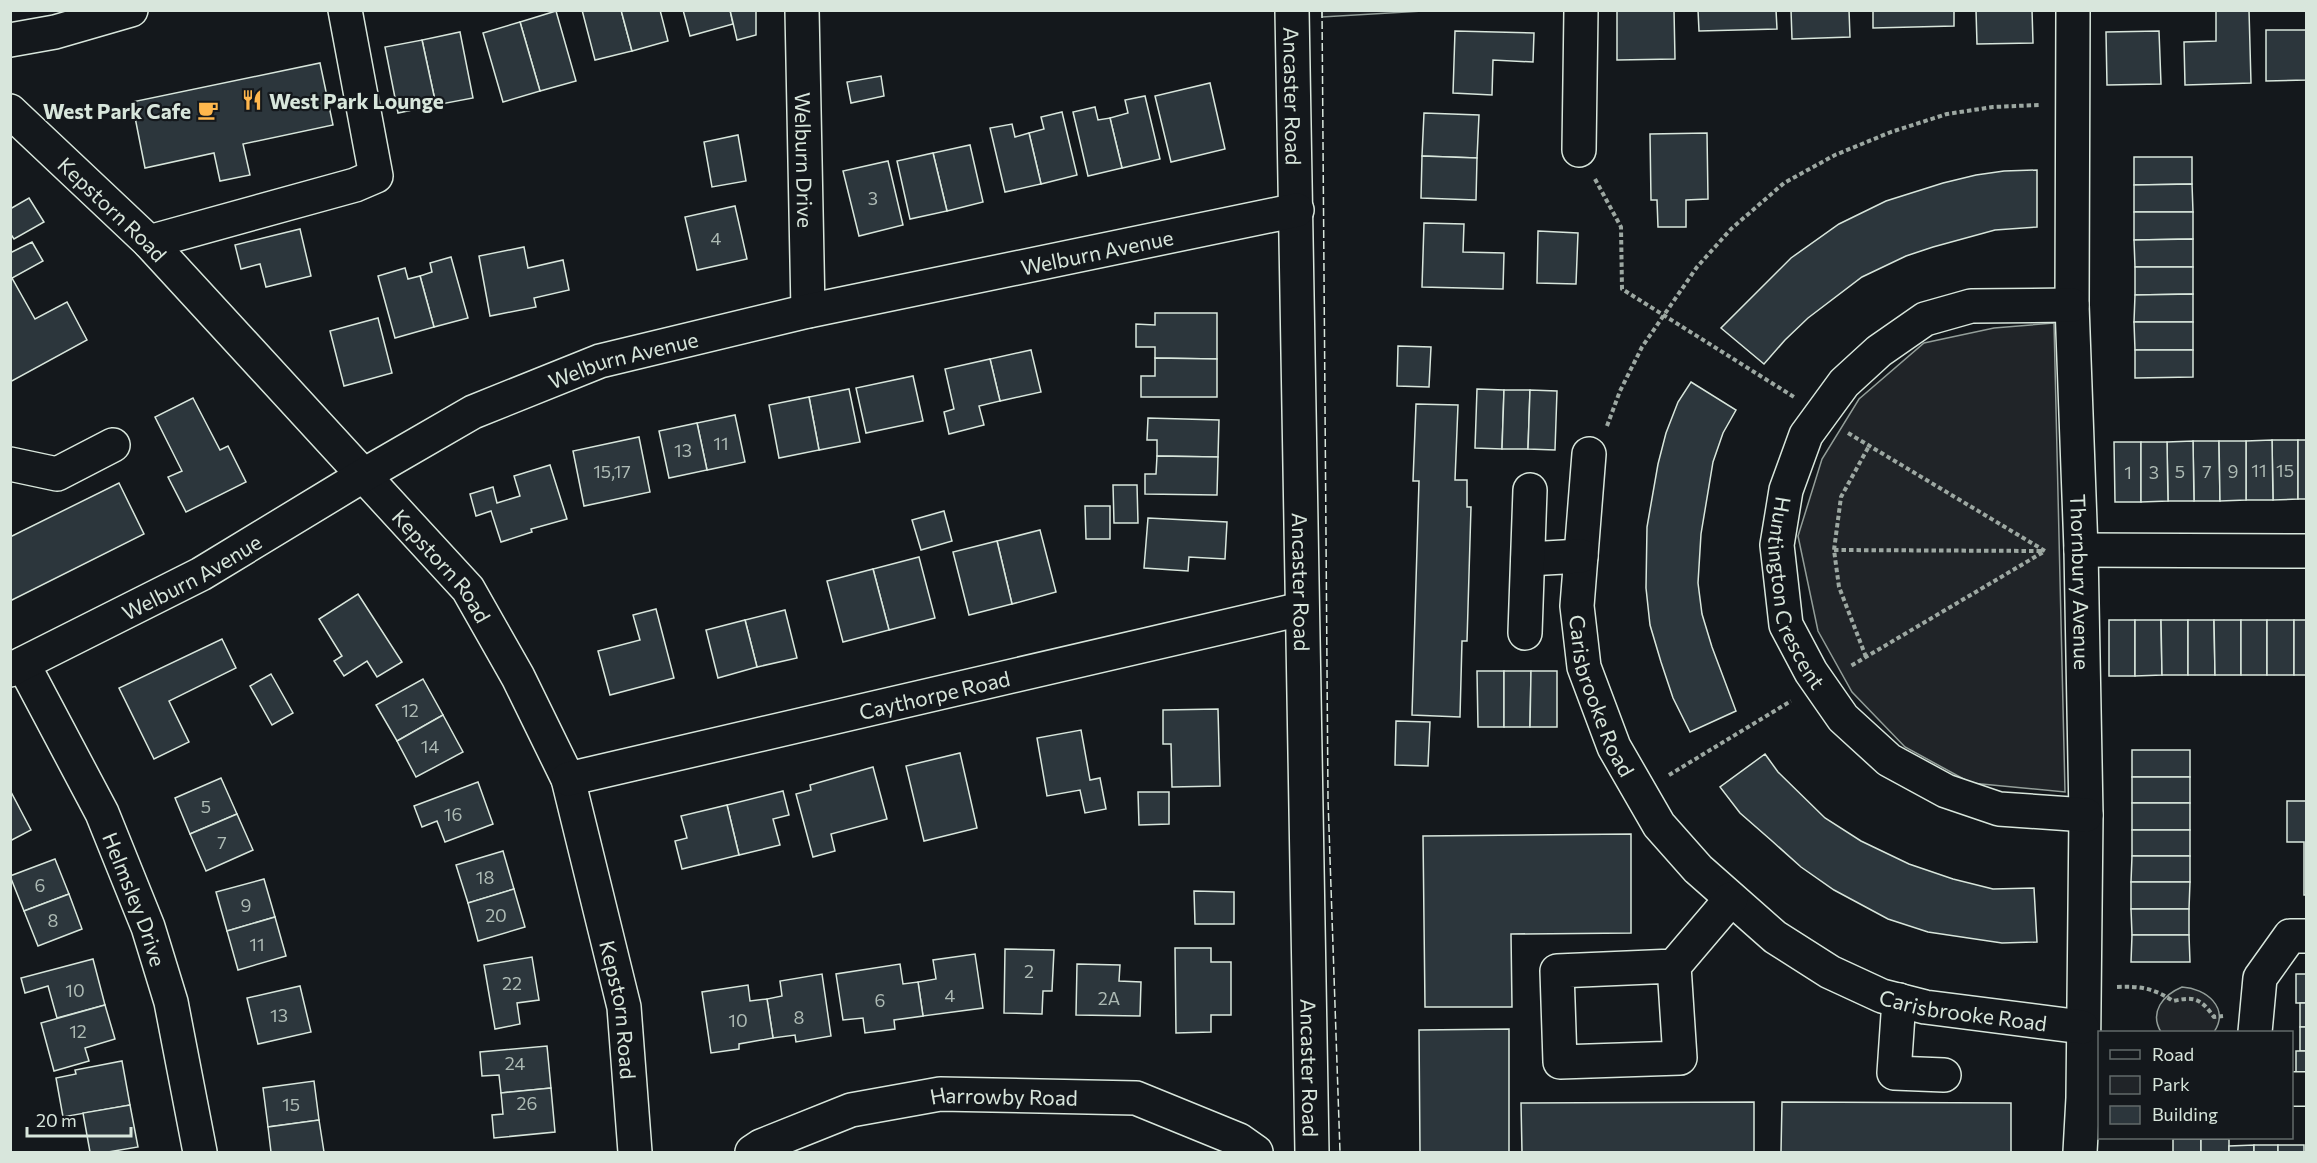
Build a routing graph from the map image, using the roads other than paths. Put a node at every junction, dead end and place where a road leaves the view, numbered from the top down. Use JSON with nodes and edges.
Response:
{"nodes":[{"id":1,"x":131,"y":10,"type":"edge"},
{"id":2,"x":345,"y":10,"type":"edge"},
{"id":3,"x":802,"y":10,"type":"edge"},
{"id":4,"x":1292,"y":10,"type":"edge"},
{"id":5,"x":1581,"y":10,"type":"edge"},
{"id":6,"x":2073,"y":10,"type":"edge"},
{"id":7,"x":10,"y":40,"type":"edge"},
{"id":8,"x":10,"y":111,"type":"edge"},
{"id":9,"x":1579,"y":150,"type":"dead end"},
{"id":10,"x":1297,"y":210,"type":"junction"},
{"id":11,"x":148,"y":242,"type":"junction"},
{"id":12,"x":2072,"y":305,"type":"junction"},
{"id":13,"x":808,"y":311,"type":"junction"},
{"id":14,"x":113,"y":445,"type":"dead end"},
{"id":15,"x":1589,"y":454,"type":"road end"},
{"id":16,"x":10,"y":464,"type":"edge"},
{"id":17,"x":363,"y":475,"type":"junction"},
{"id":18,"x":1530,"y":490,"type":"dead end"},
{"id":19,"x":2082,"y":550,"type":"junction"},
{"id":20,"x":2307,"y":551,"type":"edge"},
{"id":21,"x":1581,"y":556,"type":"junction"},
{"id":22,"x":1527,"y":559,"type":"junction"},
{"id":23,"x":1301,"y":609,"type":"junction"},
{"id":24,"x":1525,"y":633,"type":"dead end"},
{"id":25,"x":17,"y":667,"type":"edge"},
{"id":26,"x":568,"y":779,"type":"junction"},
{"id":27,"x":2086,"y":815,"type":"junction"},
{"id":28,"x":1731,"y":899,"type":"junction"},
{"id":29,"x":2307,"y":936,"type":"edge"},
{"id":30,"x":1674,"y":966,"type":"junction"},
{"id":31,"x":1899,"y":1000,"type":"junction"},
{"id":32,"x":2256,"y":1023,"type":"edge"},
{"id":33,"x":2082,"y":1027,"type":"junction"},
{"id":34,"x":1944,"y":1075,"type":"dead end"},
{"id":35,"x":2091,"y":1098,"type":"edge"},
{"id":36,"x":200,"y":1152,"type":"edge"},
{"id":37,"x":635,"y":1152,"type":"edge"},
{"id":38,"x":752,"y":1152,"type":"edge"},
{"id":39,"x":1257,"y":1152,"type":"edge"},
{"id":40,"x":1312,"y":1152,"type":"edge"},
{"id":41,"x":2080,"y":1152,"type":"edge"}],
"edges":[{"from":1,"to":7,"type":"main road"},
{"from":2,"to":11,"type":"main road"},
{"from":3,"to":13,"type":"main road","name":"Welburn Drive"},
{"from":4,"to":10,"type":"main road","name":"Ancaster Road"},
{"from":5,"to":9,"type":"main road"},
{"from":6,"to":12,"type":"main road","name":"Thornbury Avenue"},
{"from":8,"to":11,"type":"main road","name":"Kepstorn Road"},
{"from":10,"to":13,"type":"main road","name":"Welburn Avenue"},
{"from":10,"to":23,"type":"main road","name":"Ancaster Road"},
{"from":11,"to":17,"type":"main road","name":"Kepstorn Road"},
{"from":12,"to":19,"type":"main road","name":"Thornbury Avenue"},
{"from":12,"to":27,"type":"main road","name":"Huntington Crescent"},
{"from":13,"to":17,"type":"main road","name":"Welburn Avenue"},
{"from":14,"to":16,"type":"main road"},
{"from":15,"to":21,"type":"main road","name":"Carisbrooke Road"},
{"from":17,"to":25,"type":"main road","name":"Welburn Avenue"},
{"from":17,"to":26,"type":"main road","name":"Kepstorn Road"},
{"from":18,"to":22,"type":"main road"},
{"from":19,"to":20,"type":"main road"},
{"from":19,"to":27,"type":"main road","name":"Thornbury Avenue"},
{"from":21,"to":22,"type":"main road"},
{"from":21,"to":28,"type":"main road","name":"Carisbrooke Road"},
{"from":22,"to":24,"type":"main road"},
{"from":23,"to":26,"type":"main road","name":"Caythorpe Road"},
{"from":23,"to":40,"type":"main road","name":"Ancaster Road"},
{"from":25,"to":36,"type":"main road","name":"Helmsley Drive"},
{"from":26,"to":37,"type":"main road","name":"Kepstorn Road"},
{"from":27,"to":33,"type":"main road","name":"Thornbury Avenue"},
{"from":28,"to":30,"type":"main road"},
{"from":28,"to":31,"type":"main road","name":"Carisbrooke Road"},
{"from":29,"to":32,"type":"main road"},
{"from":30,"to":30,"type":"main road"},
{"from":31,"to":33,"type":"main road","name":"Carisbrooke Road"},
{"from":31,"to":34,"type":"main road"},
{"from":33,"to":35,"type":"main road","name":"Thornbury Avenue"},
{"from":35,"to":41,"type":"main road","name":"Thornbury Avenue"},
{"from":38,"to":39,"type":"main road","name":"Harrowby Road"}]}
